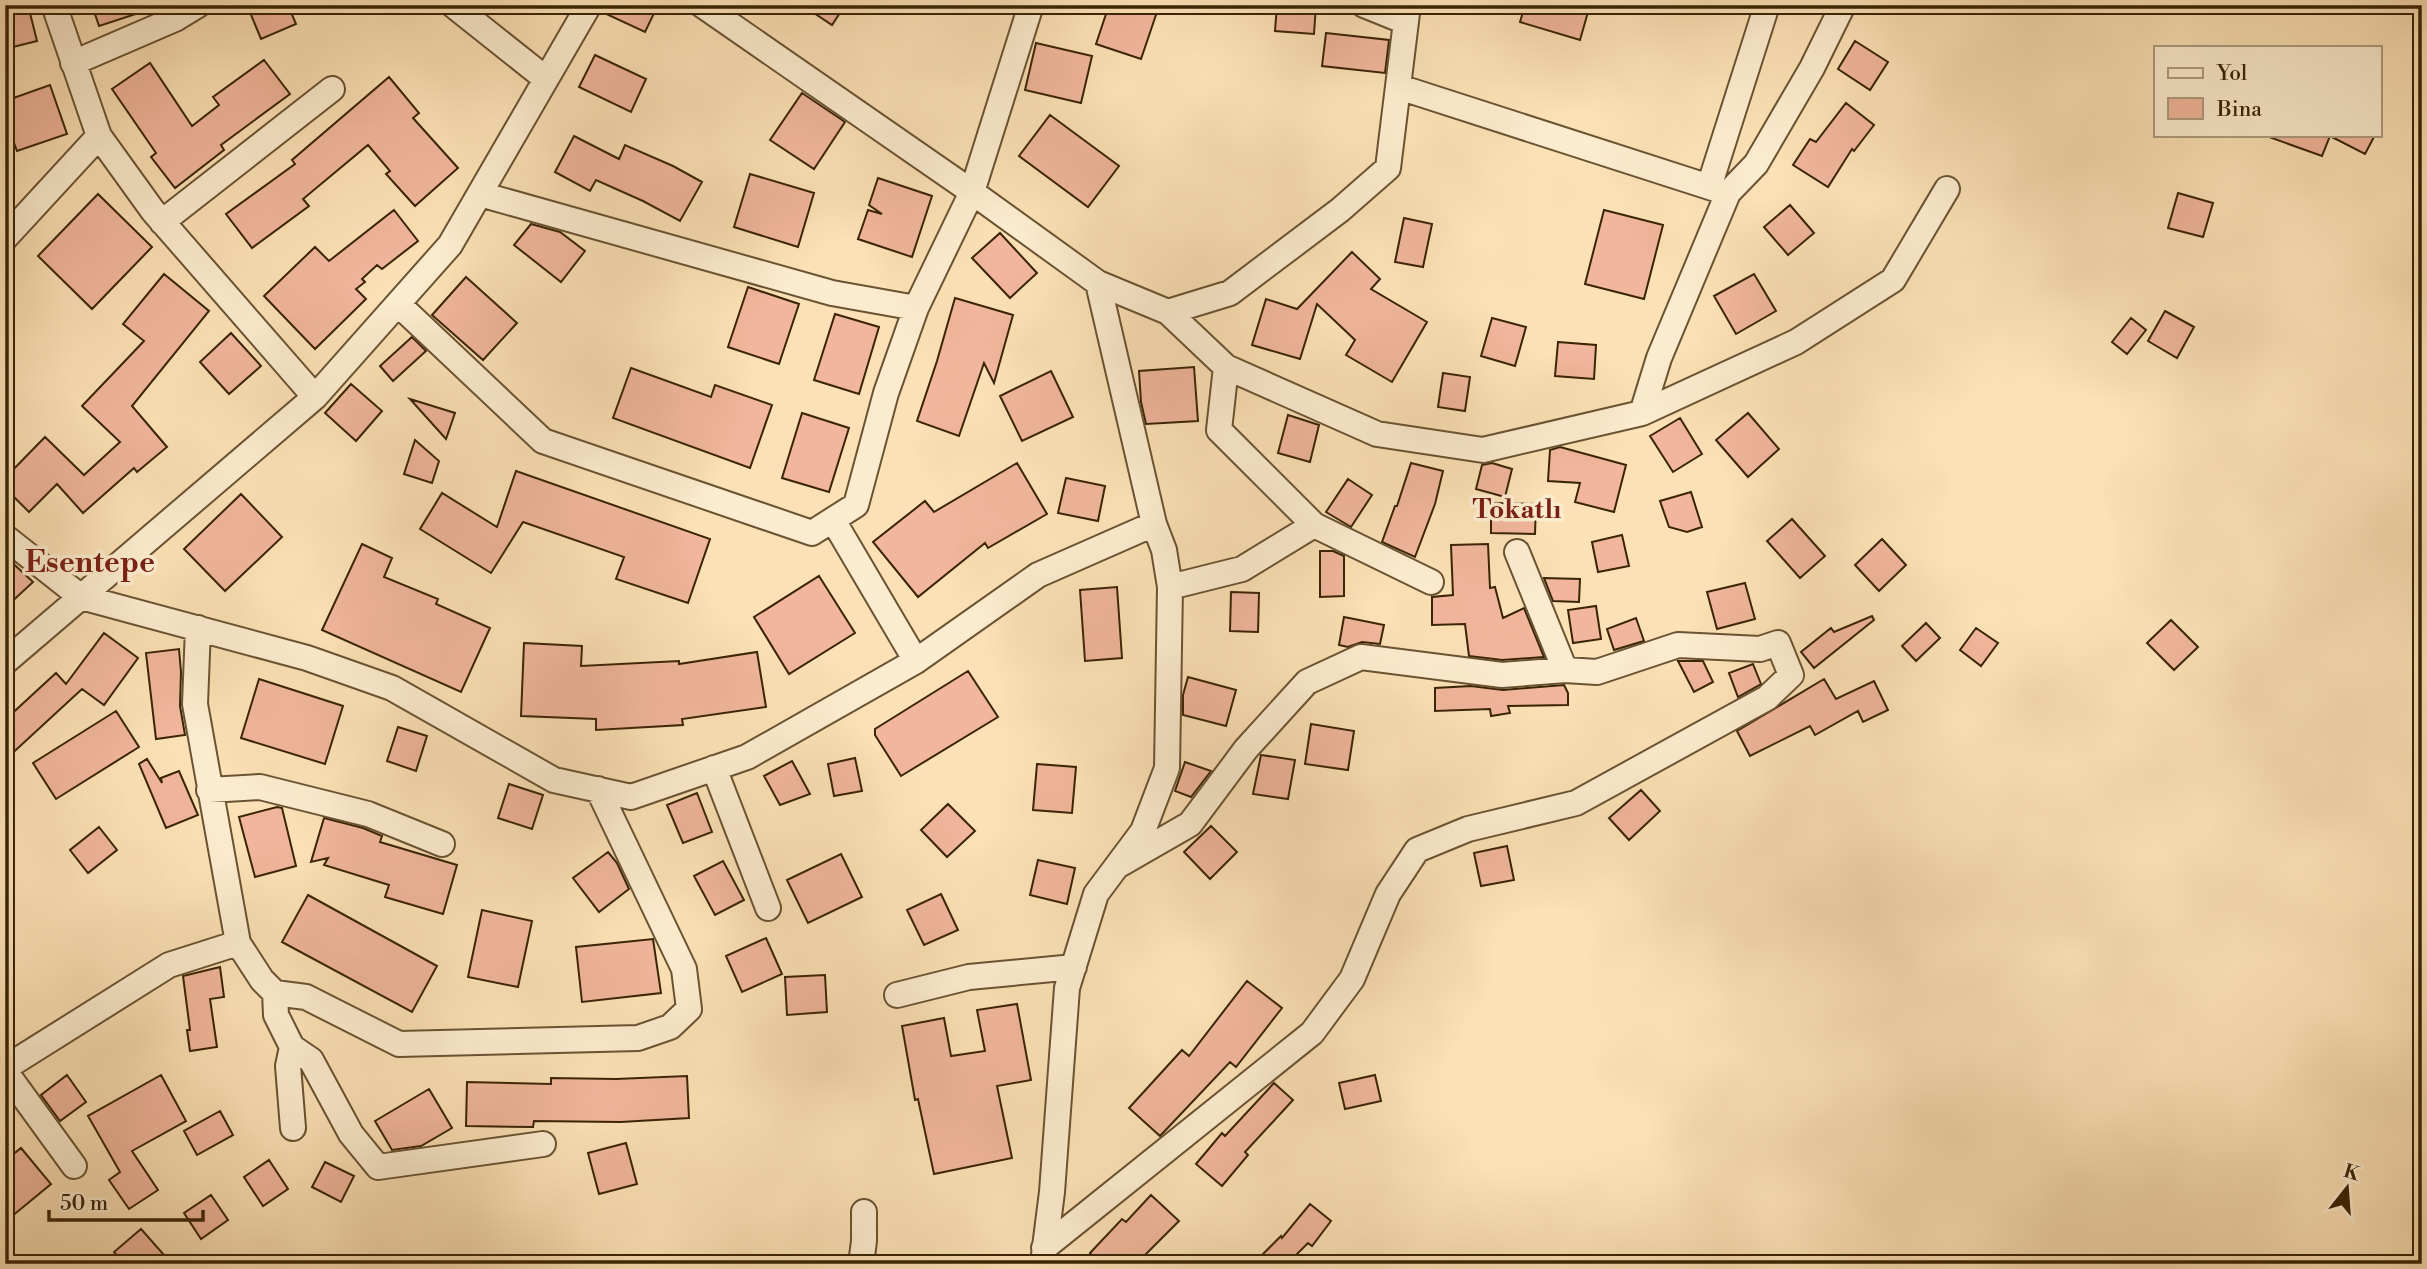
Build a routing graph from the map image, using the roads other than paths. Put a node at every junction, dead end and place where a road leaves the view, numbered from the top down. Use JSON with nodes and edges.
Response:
{"nodes":[{"id":1,"x":54,"y":5,"type":"edge"},
{"id":2,"x":198,"y":5,"type":"edge"},
{"id":3,"x":453,"y":5,"type":"edge"},
{"id":4,"x":589,"y":5,"type":"edge"},
{"id":5,"x":702,"y":5,"type":"edge"},
{"id":6,"x":1031,"y":5,"type":"edge"},
{"id":7,"x":1364,"y":5,"type":"edge"},
{"id":8,"x":1767,"y":5,"type":"edge"},
{"id":9,"x":1843,"y":5,"type":"edge"},
{"id":10,"x":1407,"y":14,"type":"edge"},
{"id":11,"x":73,"y":63,"type":"junction"},
{"id":12,"x":546,"y":79,"type":"junction"},
{"id":13,"x":1399,"y":87,"type":"junction"},
{"id":14,"x":332,"y":89,"type":"dead end"},
{"id":15,"x":99,"y":136,"type":"junction"},
{"id":16,"x":1947,"y":188,"type":"dead end"},
{"id":17,"x":1719,"y":190,"type":"junction"},
{"id":18,"x":972,"y":192,"type":"junction"},
{"id":19,"x":480,"y":194,"type":"junction"},
{"id":20,"x":162,"y":222,"type":"junction"},
{"id":21,"x":5,"y":237,"type":"edge"},
{"id":22,"x":1098,"y":283,"type":"junction"},
{"id":23,"x":398,"y":304,"type":"junction"},
{"id":24,"x":916,"y":308,"type":"junction"},
{"id":25,"x":1168,"y":312,"type":"junction"},
{"id":26,"x":1226,"y":367,"type":"junction"},
{"id":27,"x":315,"y":397,"type":"junction"},
{"id":28,"x":1642,"y":413,"type":"junction"},
{"id":29,"x":833,"y":520,"type":"junction"},
{"id":30,"x":1154,"y":524,"type":"junction"},
{"id":31,"x":1314,"y":525,"type":"junction"},
{"id":32,"x":5,"y":537,"type":"edge"},
{"id":33,"x":1517,"y":552,"type":"dead end"},
{"id":34,"x":1431,"y":582,"type":"dead end"},
{"id":35,"x":1170,"y":587,"type":"junction"},
{"id":36,"x":81,"y":597,"type":"junction"},
{"id":37,"x":198,"y":628,"type":"junction"},
{"id":38,"x":916,"y":661,"type":"junction"},
{"id":39,"x":5,"y":662,"type":"edge"},
{"id":40,"x":1565,"y":670,"type":"junction"},
{"id":41,"x":714,"y":768,"type":"junction"},
{"id":42,"x":598,"y":789,"type":"junction"},
{"id":43,"x":209,"y":790,"type":"junction"},
{"id":44,"x":442,"y":845,"type":"dead end"},
{"id":45,"x":1117,"y":866,"type":"junction"},
{"id":46,"x":768,"y":908,"type":"dead end"},
{"id":47,"x":237,"y":943,"type":"junction"},
{"id":48,"x":1073,"y":967,"type":"junction"},
{"id":49,"x":275,"y":993,"type":"junction"},
{"id":50,"x":897,"y":995,"type":"dead end"},
{"id":51,"x":292,"y":1047,"type":"junction"},
{"id":52,"x":5,"y":1070,"type":"edge"},
{"id":53,"x":293,"y":1128,"type":"dead end"},
{"id":54,"x":543,"y":1144,"type":"dead end"},
{"id":55,"x":74,"y":1166,"type":"dead end"},
{"id":56,"x":864,"y":1212,"type":"dead end"},
{"id":57,"x":1044,"y":1256,"type":"edge"},
{"id":58,"x":860,"y":1264,"type":"edge"}],
"edges":[{"from":1,"to":11,"type":"street"},
{"from":2,"to":11,"type":"street"},
{"from":3,"to":12,"type":"street"},
{"from":4,"to":12,"type":"street"},
{"from":5,"to":18,"type":"street"},
{"from":6,"to":18,"type":"street"},
{"from":7,"to":10,"type":"street"},
{"from":8,"to":17,"type":"street"},
{"from":9,"to":17,"type":"street"},
{"from":10,"to":13,"type":"street"},
{"from":11,"to":15,"type":"street"},
{"from":12,"to":19,"type":"street"},
{"from":13,"to":17,"type":"street"},
{"from":13,"to":25,"type":"street"},
{"from":14,"to":20,"type":"street"},
{"from":15,"to":20,"type":"street"},
{"from":15,"to":21,"type":"street"},
{"from":16,"to":28,"type":"street"},
{"from":17,"to":28,"type":"street"},
{"from":18,"to":22,"type":"street"},
{"from":18,"to":24,"type":"street"},
{"from":19,"to":23,"type":"street"},
{"from":19,"to":24,"type":"street"},
{"from":20,"to":27,"type":"street"},
{"from":22,"to":25,"type":"street"},
{"from":22,"to":30,"type":"street"},
{"from":23,"to":27,"type":"street"},
{"from":23,"to":29,"type":"street"},
{"from":24,"to":29,"type":"street"},
{"from":25,"to":26,"type":"street"},
{"from":26,"to":28,"type":"street"},
{"from":26,"to":31,"type":"street"},
{"from":27,"to":36,"type":"street"},
{"from":29,"to":38,"type":"street"},
{"from":30,"to":35,"type":"street"},
{"from":30,"to":38,"type":"street"},
{"from":31,"to":34,"type":"street"},
{"from":31,"to":35,"type":"street"},
{"from":32,"to":36,"type":"street"},
{"from":33,"to":40,"type":"street"},
{"from":35,"to":45,"type":"street"},
{"from":36,"to":37,"type":"street"},
{"from":36,"to":39,"type":"street"},
{"from":37,"to":42,"type":"street"},
{"from":37,"to":43,"type":"street"},
{"from":38,"to":41,"type":"street"},
{"from":40,"to":45,"type":"street"},
{"from":40,"to":57,"type":"street"},
{"from":41,"to":42,"type":"street"},
{"from":41,"to":46,"type":"street"},
{"from":42,"to":49,"type":"street"},
{"from":43,"to":44,"type":"street"},
{"from":43,"to":47,"type":"street"},
{"from":45,"to":48,"type":"street"},
{"from":47,"to":49,"type":"street"},
{"from":47,"to":52,"type":"street"},
{"from":48,"to":50,"type":"street"},
{"from":48,"to":57,"type":"street"},
{"from":49,"to":51,"type":"street"},
{"from":51,"to":53,"type":"street"},
{"from":51,"to":54,"type":"street"},
{"from":52,"to":55,"type":"street"},
{"from":56,"to":58,"type":"street"}]}
